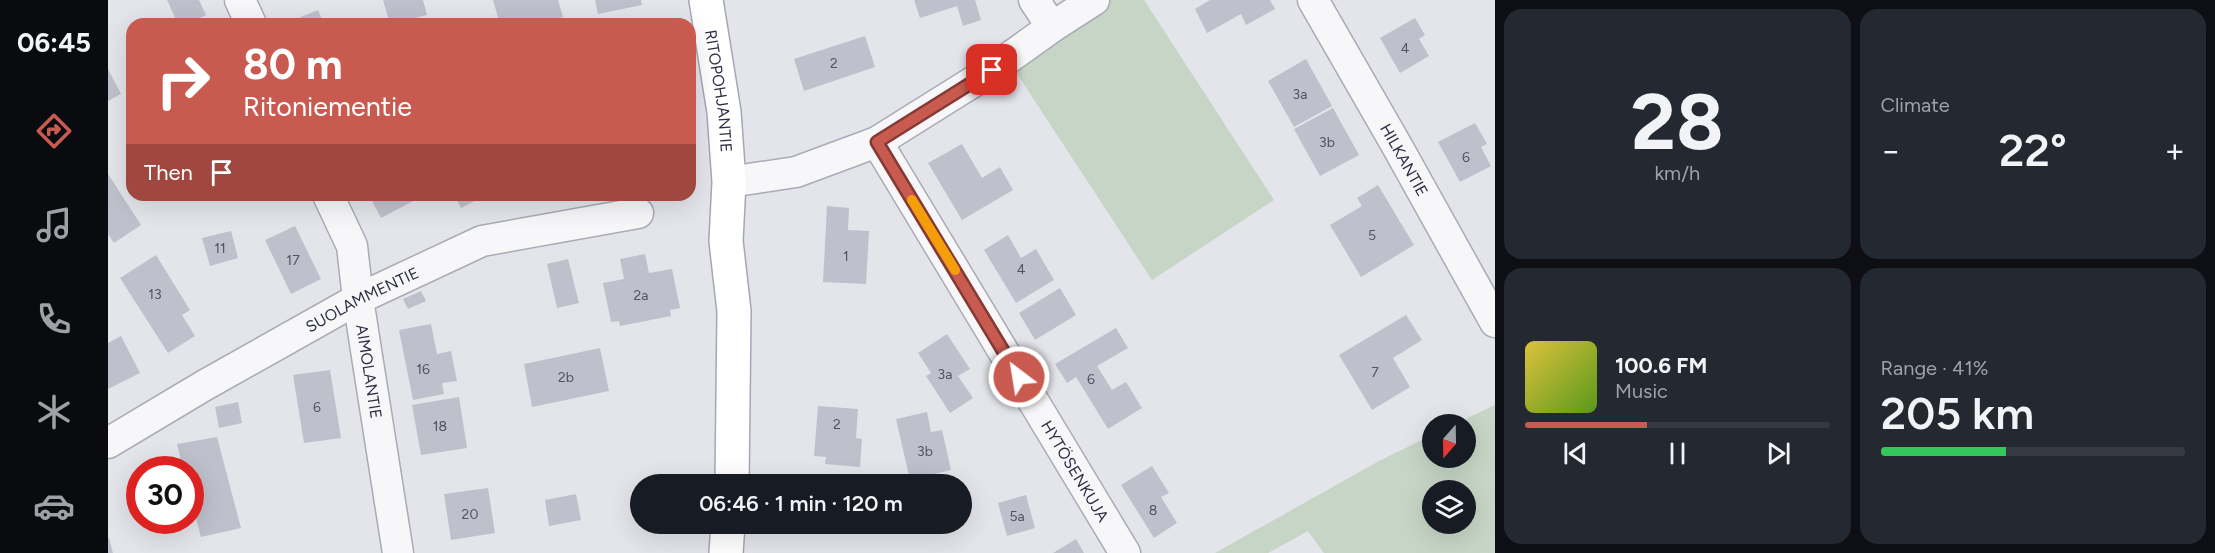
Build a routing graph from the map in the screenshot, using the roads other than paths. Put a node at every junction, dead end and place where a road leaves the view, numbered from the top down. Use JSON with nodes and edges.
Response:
{"nodes":[{"id":1,"x":240,"y":0,"type":"edge"},
{"id":2,"x":706,"y":0,"type":"edge"},
{"id":3,"x":1034,"y":0,"type":"edge"},
{"id":4,"x":1094,"y":0,"type":"edge"},
{"id":5,"x":1313,"y":0,"type":"edge"},
{"id":6,"x":248,"y":18,"type":"edge"},
{"id":7,"x":1052,"y":27,"type":"junction"},
{"id":8,"x":877,"y":142,"type":"junction"},
{"id":9,"x":729,"y":182,"type":"junction"},
{"id":10,"x":331,"y":201,"type":"edge"},
{"id":11,"x":638,"y":213,"type":"dead end"},
{"id":12,"x":358,"y":299,"type":"junction"},
{"id":13,"x":1495,"y":322,"type":"edge"},
{"id":14,"x":108,"y":443,"type":"edge"},
{"id":15,"x":732,"y":474,"type":"edge"},
{"id":16,"x":727,"y":534,"type":"edge"},
{"id":17,"x":398,"y":553,"type":"edge"},
{"id":18,"x":726,"y":553,"type":"edge"},
{"id":19,"x":1125,"y":553,"type":"edge"}],
"edges":[{"from":1,"to":6,"type":"street"},
{"from":2,"to":9,"type":"main road","name":"RITOPOHJANTIE"},
{"from":3,"to":7,"type":"street"},
{"from":4,"to":7,"type":"street"},
{"from":5,"to":13,"type":"street","name":"HILKANTIE"},
{"from":7,"to":8,"type":"street"},
{"from":8,"to":9,"type":"street"},
{"from":8,"to":19,"type":"street","name":"HYTÖSENKUJA"},
{"from":9,"to":15,"type":"main road","name":"RITOPOHJANTIE"},
{"from":10,"to":12,"type":"street","name":"AIMOLANTIE"},
{"from":11,"to":12,"type":"street","name":"SUOLAMMENTIE"},
{"from":12,"to":14,"type":"street","name":"SUOLAMMENTIE"},
{"from":12,"to":17,"type":"street","name":"AIMOLANTIE"},
{"from":16,"to":18,"type":"main road"}]}
